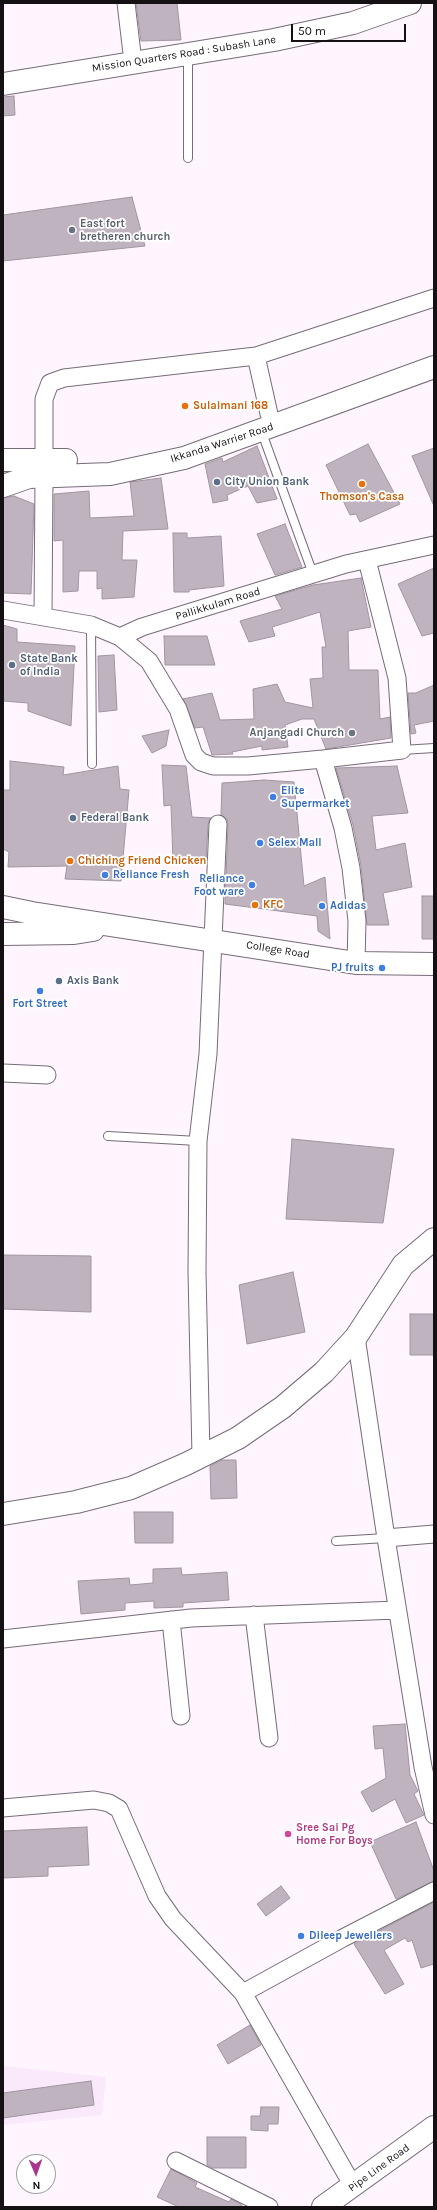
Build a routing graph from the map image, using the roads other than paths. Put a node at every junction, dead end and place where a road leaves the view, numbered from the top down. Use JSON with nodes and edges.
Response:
{"nodes":[{"id":1,"x":126,"y":3,"type":"edge"},
{"id":2,"x":410,"y":3,"type":"edge"},
{"id":3,"x":188,"y":53,"type":"junction"},
{"id":4,"x":133,"y":62,"type":"junction"},
{"id":5,"x":3,"y":84,"type":"edge"},
{"id":6,"x":188,"y":158,"type":"dead end"},
{"id":7,"x":434,"y":298,"type":"edge"},
{"id":8,"x":434,"y":352,"type":"edge"},
{"id":9,"x":256,"y":356,"type":"junction"},
{"id":10,"x":434,"y":367,"type":"edge"},
{"id":11,"x":265,"y":422,"type":"junction"},
{"id":12,"x":3,"y":460,"type":"edge"},
{"id":13,"x":44,"y":469,"type":"junction"},
{"id":14,"x":3,"y":486,"type":"edge"},
{"id":15,"x":434,"y":545,"type":"edge"},
{"id":16,"x":366,"y":560,"type":"junction"},
{"id":17,"x":313,"y":574,"type":"junction"},
{"id":18,"x":3,"y":610,"type":"edge"},
{"id":19,"x":44,"y":616,"type":"junction"},
{"id":20,"x":91,"y":625,"type":"junction"},
{"id":21,"x":120,"y":637,"type":"junction"},
{"id":22,"x":434,"y":748,"type":"edge"},
{"id":23,"x":402,"y":750,"type":"junction"},
{"id":24,"x":323,"y":759,"type":"junction"},
{"id":25,"x":92,"y":764,"type":"dead end"},
{"id":26,"x":218,"y":824,"type":"dead end"},
{"id":27,"x":3,"y":907,"type":"edge"},
{"id":28,"x":124,"y":926,"type":"junction"},
{"id":29,"x":3,"y":934,"type":"edge"},
{"id":30,"x":212,"y":940,"type":"junction"},
{"id":31,"x":356,"y":963,"type":"junction"},
{"id":32,"x":434,"y":964,"type":"edge"},
{"id":33,"x":3,"y":1073,"type":"edge"},
{"id":34,"x":47,"y":1075,"type":"dead end"},
{"id":35,"x":108,"y":1136,"type":"dead end"},
{"id":36,"x":198,"y":1142,"type":"junction"},
{"id":37,"x":434,"y":1239,"type":"edge"},
{"id":38,"x":356,"y":1337,"type":"junction"},
{"id":39,"x":201,"y":1456,"type":"junction"},
{"id":40,"x":3,"y":1514,"type":"edge"},
{"id":41,"x":434,"y":1534,"type":"edge"},
{"id":42,"x":386,"y":1538,"type":"junction"},
{"id":43,"x":336,"y":1541,"type":"dead end"},
{"id":44,"x":397,"y":1610,"type":"junction"},
{"id":45,"x":254,"y":1615,"type":"junction"},
{"id":46,"x":171,"y":1620,"type":"junction"},
{"id":47,"x":3,"y":1639,"type":"edge"},
{"id":48,"x":181,"y":1716,"type":"dead end"},
{"id":49,"x":269,"y":1738,"type":"dead end"},
{"id":50,"x":3,"y":1808,"type":"edge"},
{"id":51,"x":434,"y":1815,"type":"edge"},
{"id":52,"x":434,"y":1892,"type":"edge"},
{"id":53,"x":243,"y":1993,"type":"junction"},
{"id":54,"x":434,"y":2128,"type":"edge"},
{"id":55,"x":176,"y":2161,"type":"dead end"},
{"id":56,"x":353,"y":2186,"type":"junction"},
{"id":57,"x":269,"y":2207,"type":"edge"},
{"id":58,"x":323,"y":2207,"type":"edge"}],
"edges":[{"from":1,"to":4,"type":"street"},
{"from":2,"to":3,"type":"main road","name":"Mission Quarters Road : Subash Lane"},
{"from":3,"to":4,"type":"main road","name":"Mission Quarters Road : Subash Lane"},
{"from":3,"to":6,"type":"lane"},
{"from":4,"to":5,"type":"main road","name":"Mission Quarters Road : Subash Lane"},
{"from":7,"to":9,"type":"street"},
{"from":8,"to":11,"type":"main road","name":"Ikkanda Warrier Road"},
{"from":9,"to":11,"type":"street"},
{"from":9,"to":13,"type":"street"},
{"from":10,"to":11,"type":"main road","name":"Ikkanda Warrier Road"},
{"from":11,"to":13,"type":"main road","name":"Ikkanda Warrier Road"},
{"from":11,"to":17,"type":"lane"},
{"from":12,"to":13,"type":"main road","name":"Ikkanda Warrier Road"},
{"from":13,"to":14,"type":"main road","name":"Ikkanda Warrier Road"},
{"from":13,"to":19,"type":"street"},
{"from":15,"to":16,"type":"street","name":"Pallikkulam Road"},
{"from":16,"to":17,"type":"street","name":"Pallikkulam Road"},
{"from":16,"to":23,"type":"street"},
{"from":17,"to":21,"type":"street","name":"Pallikkulam Road"},
{"from":18,"to":19,"type":"street"},
{"from":19,"to":20,"type":"street"},
{"from":20,"to":21,"type":"street"},
{"from":20,"to":25,"type":"lane"},
{"from":21,"to":24,"type":"street"},
{"from":22,"to":23,"type":"lane"},
{"from":23,"to":24,"type":"street"},
{"from":24,"to":31,"type":"street"},
{"from":26,"to":30,"type":"street"},
{"from":27,"to":28,"type":"main road","name":"College Road"},
{"from":28,"to":29,"type":"main road"},
{"from":28,"to":30,"type":"main road","name":"College Road"},
{"from":30,"to":31,"type":"main road","name":"College Road"},
{"from":30,"to":36,"type":"street"},
{"from":31,"to":32,"type":"main road","name":"College Road"},
{"from":33,"to":34,"type":"street"},
{"from":35,"to":36,"type":"lane"},
{"from":36,"to":39,"type":"street"},
{"from":37,"to":38,"type":"main road"},
{"from":38,"to":39,"type":"main road"},
{"from":38,"to":42,"type":"street"},
{"from":39,"to":40,"type":"main road"},
{"from":41,"to":42,"type":"street"},
{"from":42,"to":43,"type":"lane"},
{"from":42,"to":44,"type":"street"},
{"from":44,"to":45,"type":"street"},
{"from":44,"to":51,"type":"street"},
{"from":45,"to":46,"type":"street"},
{"from":45,"to":49,"type":"street"},
{"from":46,"to":47,"type":"street"},
{"from":46,"to":48,"type":"street"},
{"from":50,"to":53,"type":"street"},
{"from":52,"to":53,"type":"street"},
{"from":53,"to":56,"type":"street"},
{"from":54,"to":56,"type":"main road","name":"Pipe Line Road"},
{"from":55,"to":57,"type":"street"},
{"from":56,"to":58,"type":"main road","name":"Pipe Line Road"}]}
